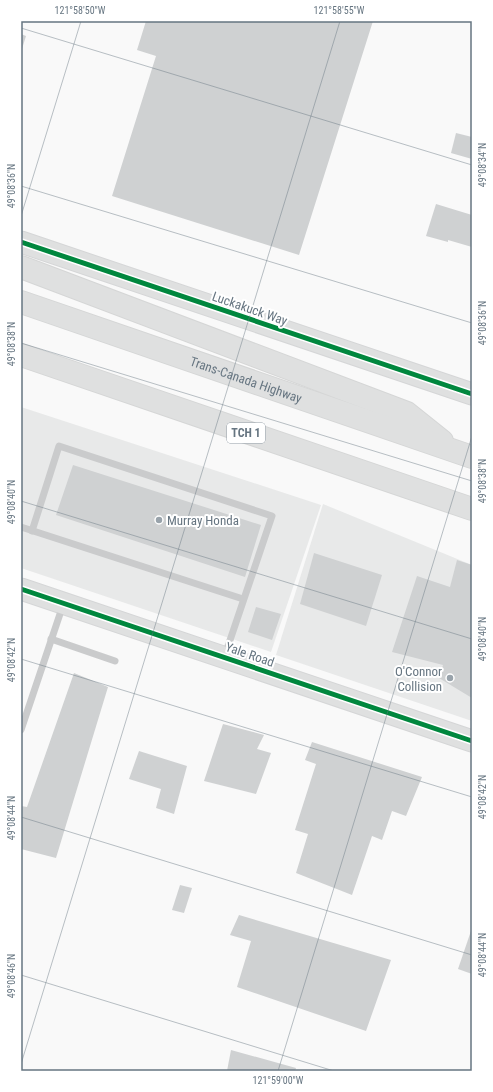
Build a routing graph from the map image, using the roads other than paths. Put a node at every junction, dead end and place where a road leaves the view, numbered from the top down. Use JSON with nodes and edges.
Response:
{"nodes":[{"id":1,"x":21,"y":242,"type":"edge"},
{"id":2,"x":21,"y":268,"type":"edge"},
{"id":3,"x":21,"y":302,"type":"edge"},
{"id":4,"x":21,"y":355,"type":"edge"},
{"id":5,"x":21,"y":369,"type":"edge"},
{"id":6,"x":472,"y":394,"type":"edge"},
{"id":7,"x":246,"y":432,"type":"junction"},
{"id":8,"x":463,"y":454,"type":"edge"},
{"id":9,"x":472,"y":509,"type":"edge"},
{"id":10,"x":21,"y":527,"type":"edge"},
{"id":11,"x":32,"y":531,"type":"junction"},
{"id":12,"x":21,"y":589,"type":"edge"},
{"id":13,"x":243,"y":599,"type":"junction"},
{"id":14,"x":63,"y":603,"type":"junction"},
{"id":15,"x":51,"y":639,"type":"junction"},
{"id":16,"x":224,"y":657,"type":"junction"},
{"id":17,"x":115,"y":661,"type":"dead end"},
{"id":18,"x":21,"y":730,"type":"edge"},
{"id":19,"x":472,"y":741,"type":"edge"}],
"edges":[{"from":1,"to":6,"type":"street","name":"Luckakuck Way"},
{"from":2,"to":8,"type":"highway"},
{"from":3,"to":8,"type":"highway","name":"Trans-Canada Highway"},
{"from":4,"to":7,"type":"highway","number":"TCH 1"},
{"from":5,"to":7,"type":"highway"},
{"from":7,"to":9,"type":"highway","number":"TCH 1"},
{"from":10,"to":11,"type":"lane"},
{"from":11,"to":13,"type":"lane"},
{"from":11,"to":13,"type":"lane"},
{"from":12,"to":14,"type":"street","name":"Yale Road"},
{"from":13,"to":16,"type":"lane"},
{"from":14,"to":15,"type":"lane"},
{"from":14,"to":16,"type":"street","name":"Yale Road"},
{"from":15,"to":17,"type":"lane"},
{"from":15,"to":18,"type":"lane"},
{"from":16,"to":19,"type":"street","name":"Yale Road"}]}
